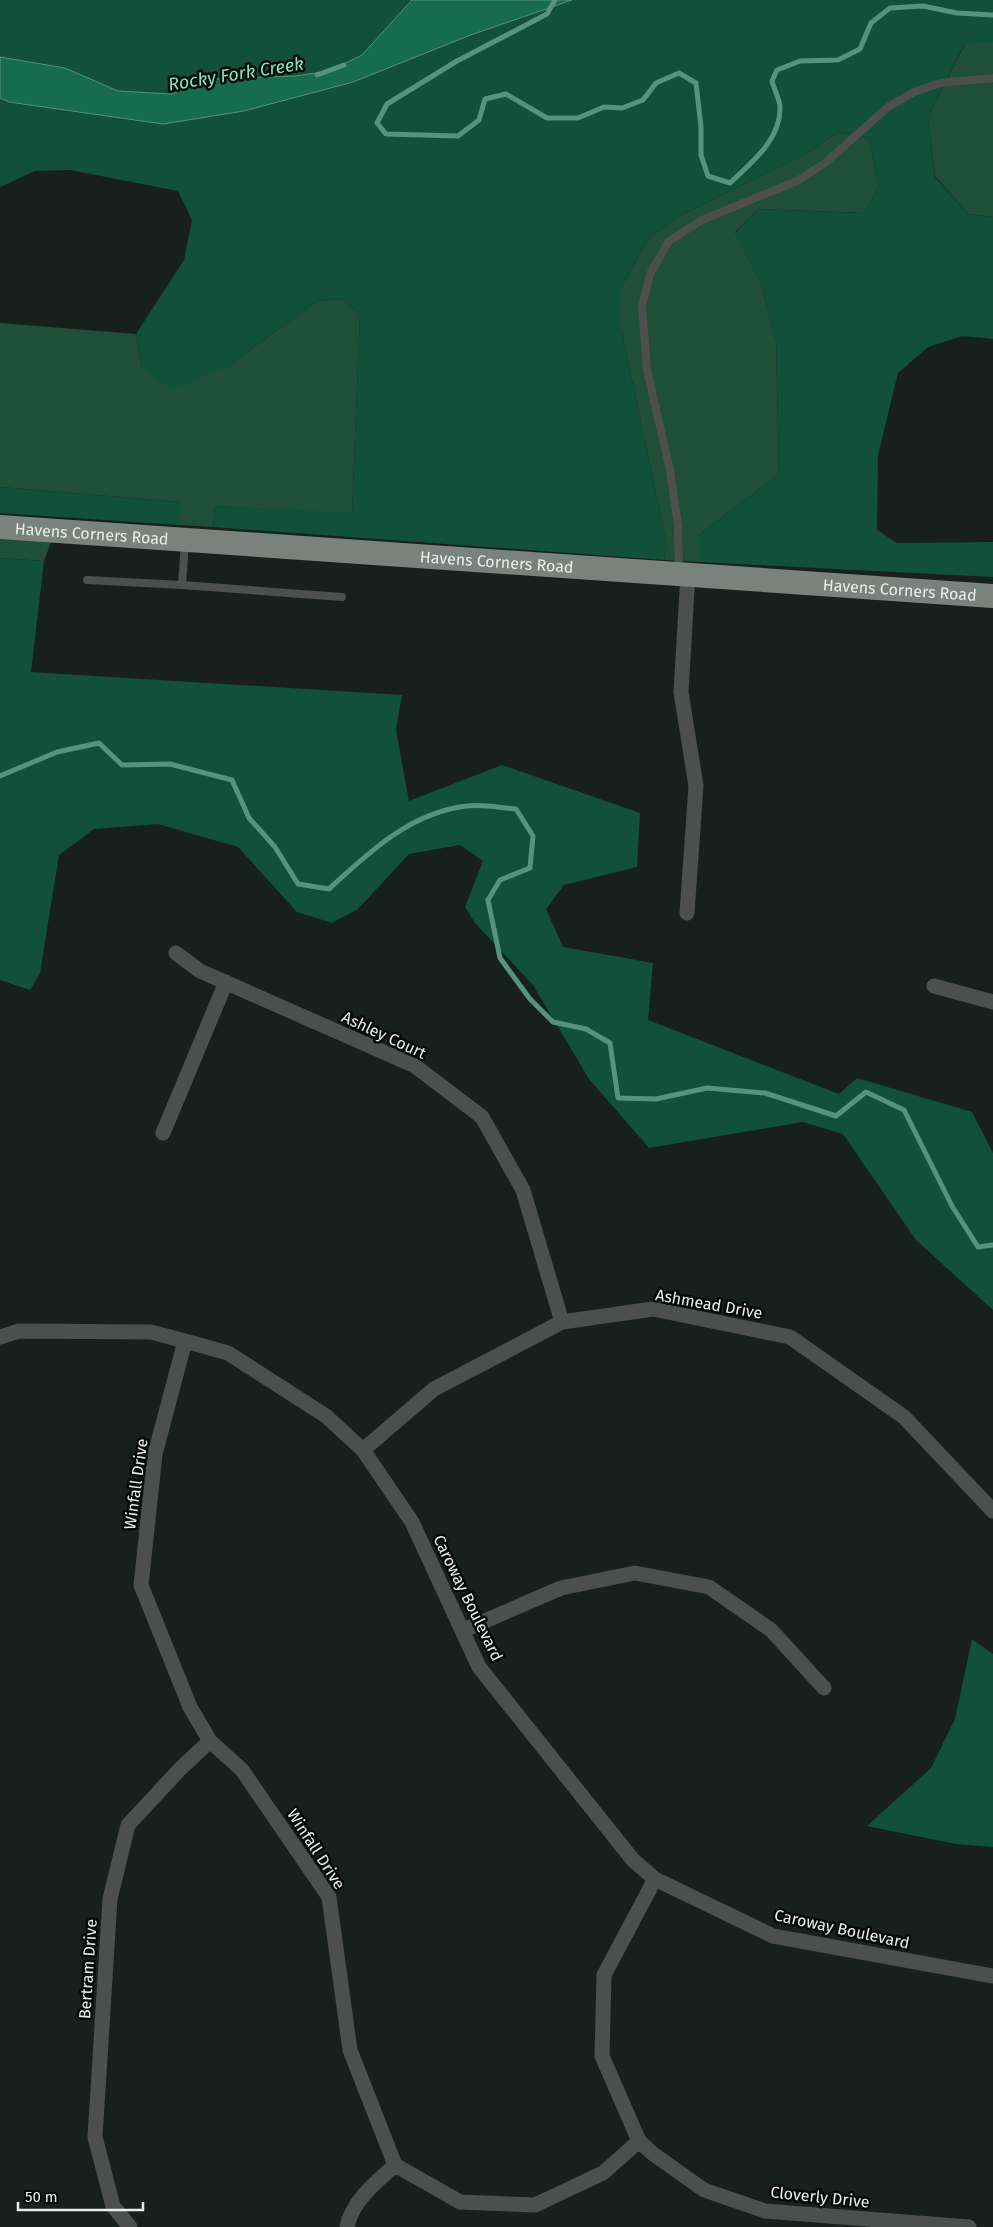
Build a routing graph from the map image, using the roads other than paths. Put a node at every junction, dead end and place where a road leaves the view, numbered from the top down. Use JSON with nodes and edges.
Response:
{"nodes":[{"id":1,"x":993,"y":78,"type":"edge"},
{"id":2,"x":0,"y":527,"type":"edge"},
{"id":3,"x":185,"y":540,"type":"junction"},
{"id":4,"x":684,"y":574,"type":"junction"},
{"id":5,"x":87,"y":580,"type":"dead end"},
{"id":6,"x":182,"y":585,"type":"junction"},
{"id":7,"x":993,"y":596,"type":"edge"},
{"id":8,"x":342,"y":597,"type":"dead end"},
{"id":9,"x":687,"y":913,"type":"dead end"},
{"id":10,"x":176,"y":952,"type":"dead end"},
{"id":11,"x":226,"y":982,"type":"junction"},
{"id":12,"x":934,"y":986,"type":"dead end"},
{"id":13,"x":993,"y":1002,"type":"edge"},
{"id":14,"x":163,"y":1133,"type":"dead end"},
{"id":15,"x":562,"y":1322,"type":"junction"},
{"id":16,"x":0,"y":1337,"type":"edge"},
{"id":17,"x":185,"y":1341,"type":"junction"},
{"id":18,"x":363,"y":1450,"type":"junction"},
{"id":19,"x":993,"y":1512,"type":"edge"},
{"id":20,"x":464,"y":1630,"type":"junction"},
{"id":21,"x":824,"y":1688,"type":"dead end"},
{"id":22,"x":210,"y":1741,"type":"junction"},
{"id":23,"x":655,"y":1879,"type":"junction"},
{"id":24,"x":993,"y":1976,"type":"edge"},
{"id":25,"x":639,"y":2141,"type":"junction"},
{"id":26,"x":395,"y":2165,"type":"junction"},
{"id":27,"x":130,"y":2227,"type":"edge"},
{"id":28,"x":347,"y":2227,"type":"edge"},
{"id":29,"x":969,"y":2227,"type":"edge"}],
"edges":[{"from":1,"to":4,"type":"lane"},
{"from":2,"to":3,"type":"main road","name":"Havens Corners Road"},
{"from":3,"to":4,"type":"main road","name":"Havens Corners Road"},
{"from":3,"to":6,"type":"lane"},
{"from":4,"to":7,"type":"main road","name":"Havens Corners Road"},
{"from":4,"to":9,"type":"street"},
{"from":5,"to":6,"type":"lane"},
{"from":6,"to":8,"type":"lane"},
{"from":10,"to":11,"type":"street","name":"Ashley Court"},
{"from":11,"to":14,"type":"street"},
{"from":11,"to":15,"type":"street","name":"Ashley Court"},
{"from":12,"to":13,"type":"street"},
{"from":15,"to":18,"type":"street","name":"Ashmead Drive"},
{"from":15,"to":19,"type":"street","name":"Ashmead Drive"},
{"from":16,"to":17,"type":"street","name":"Caroway Boulevard"},
{"from":17,"to":18,"type":"street","name":"Caroway Boulevard"},
{"from":17,"to":22,"type":"street","name":"Winfall Drive"},
{"from":18,"to":20,"type":"street","name":"Caroway Boulevard"},
{"from":20,"to":21,"type":"street"},
{"from":20,"to":23,"type":"street","name":"Caroway Boulevard"},
{"from":22,"to":26,"type":"street","name":"Winfall Drive"},
{"from":22,"to":27,"type":"street","name":"Bertram Drive"},
{"from":23,"to":24,"type":"street","name":"Caroway Boulevard"},
{"from":23,"to":25,"type":"street","name":"Cloverly Drive"},
{"from":25,"to":26,"type":"street"},
{"from":25,"to":29,"type":"street","name":"Cloverly Drive"},
{"from":26,"to":28,"type":"street"}]}
